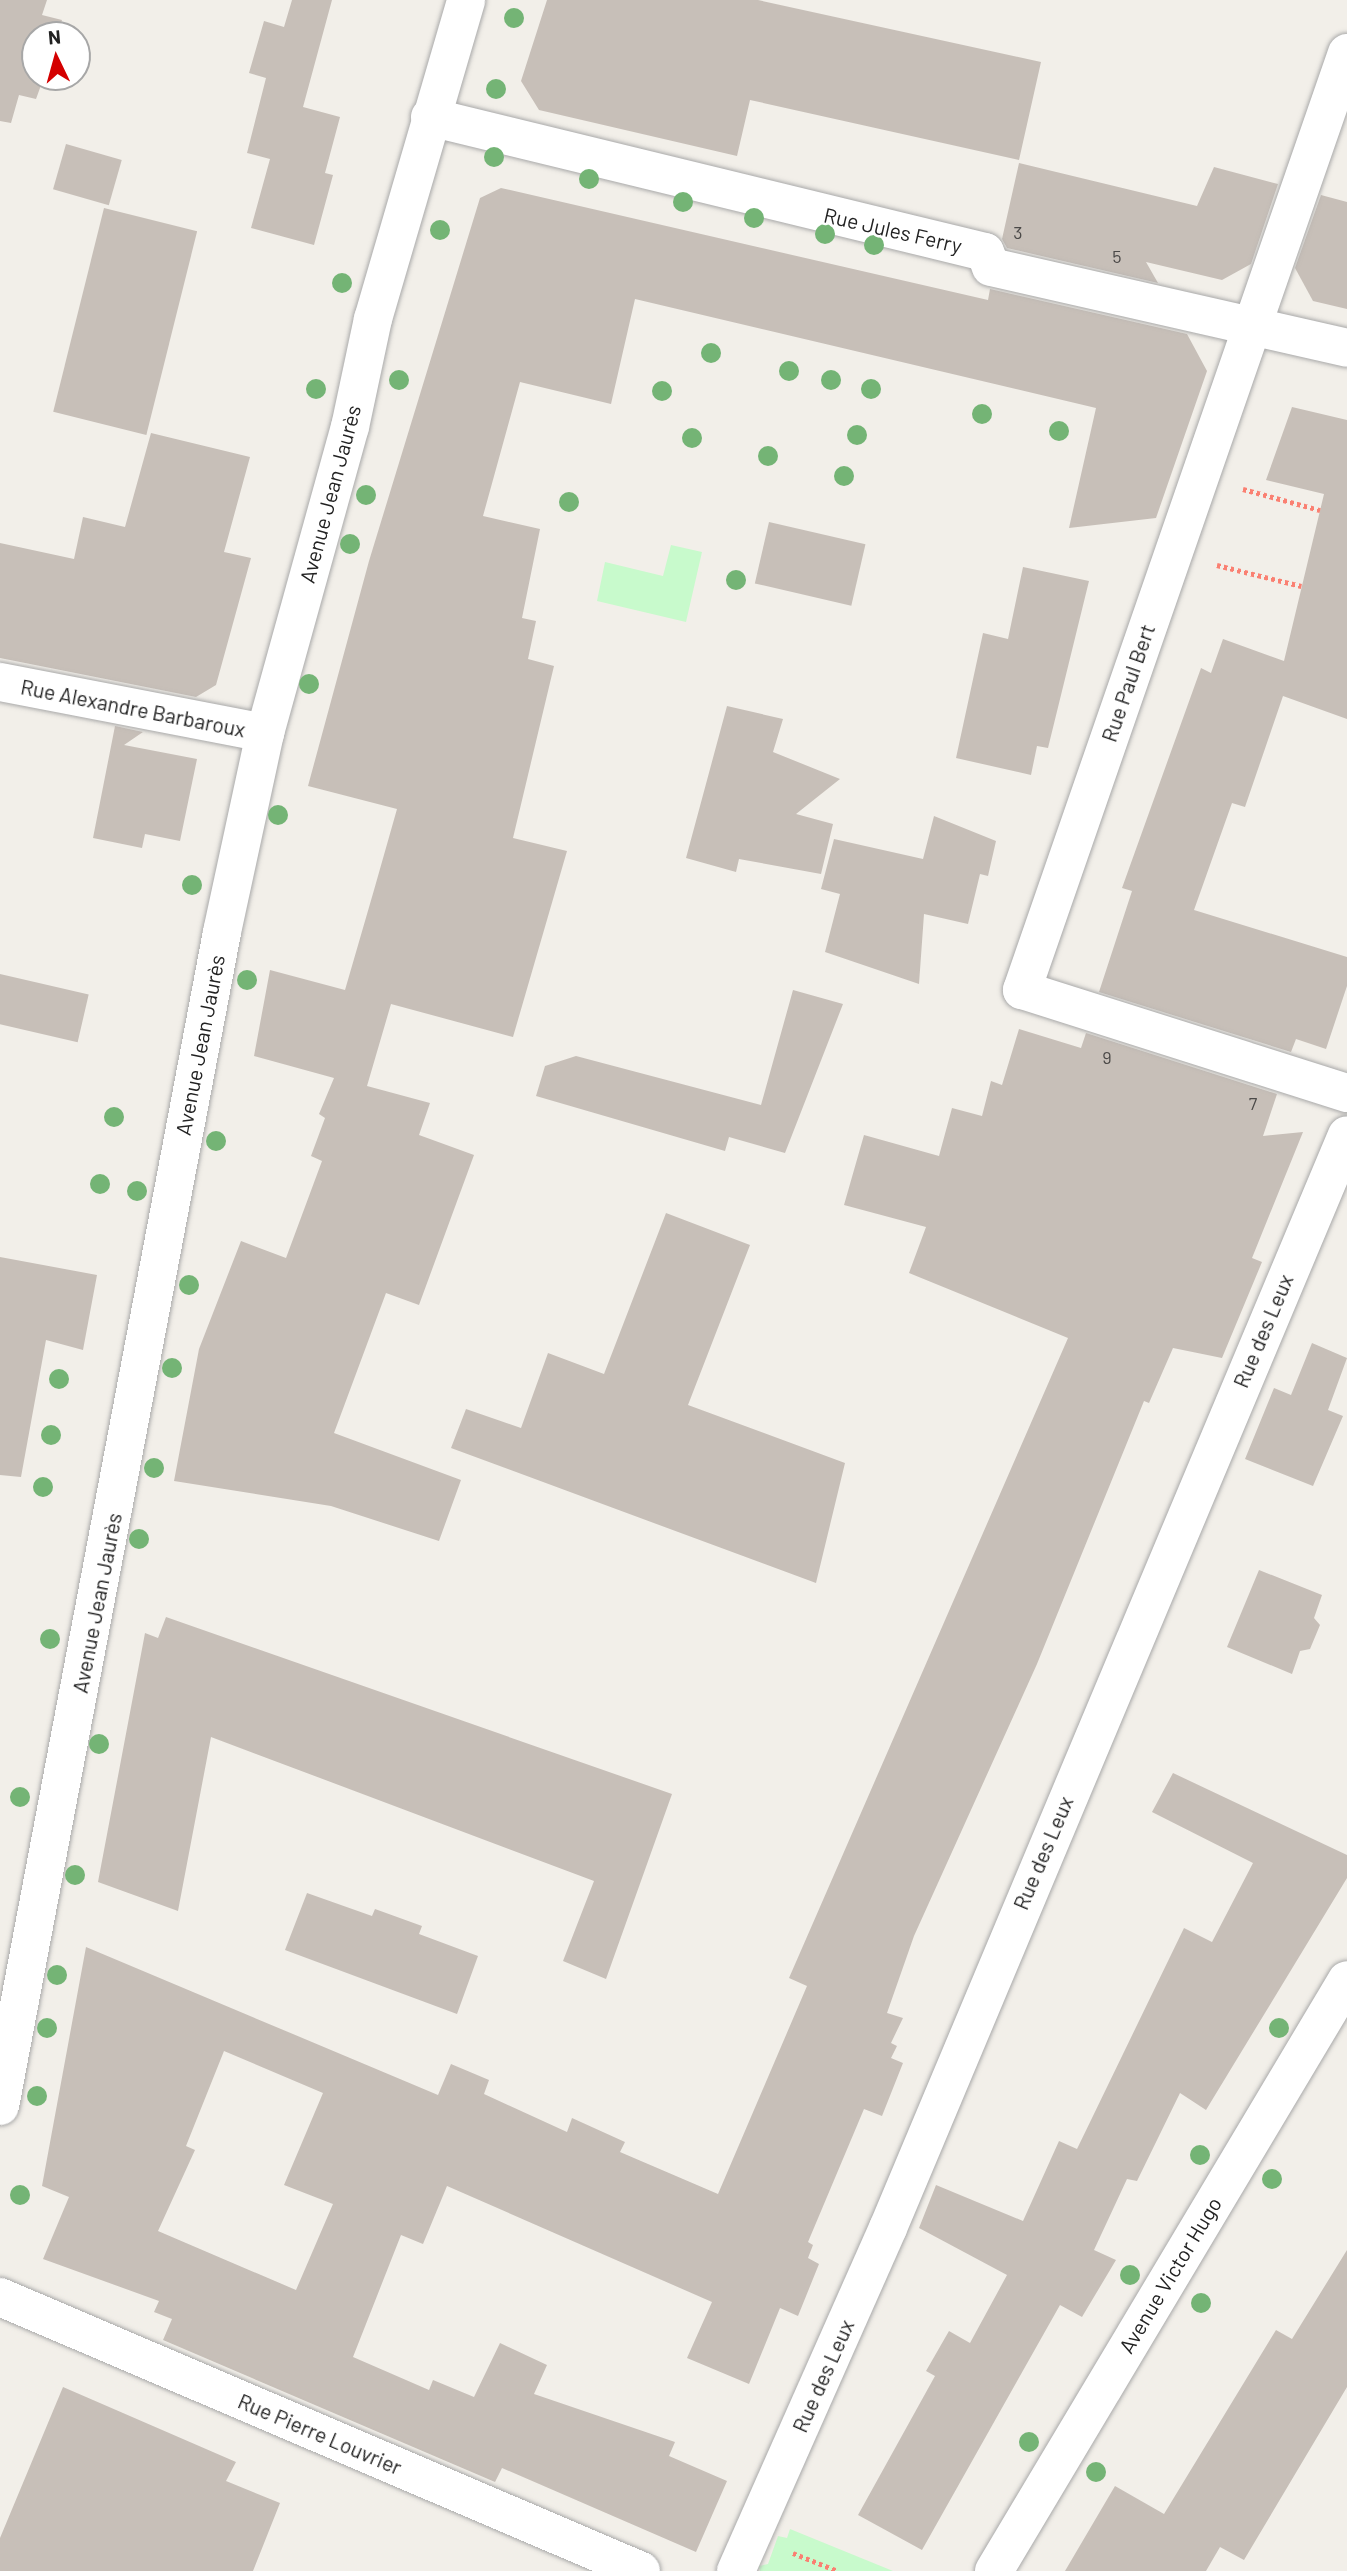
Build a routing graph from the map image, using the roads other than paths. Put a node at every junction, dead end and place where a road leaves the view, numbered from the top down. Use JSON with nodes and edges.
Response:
{"nodes":[{"id":1,"x":466,"y":0,"type":"edge"},
{"id":2,"x":1347,"y":53,"type":"edge"},
{"id":3,"x":430,"y":117,"type":"junction"},
{"id":4,"x":1254,"y":328,"type":"junction"},
{"id":5,"x":1347,"y":348,"type":"edge"},
{"id":6,"x":0,"y":682,"type":"edge"},
{"id":7,"x":265,"y":733,"type":"junction"},
{"id":8,"x":1347,"y":1093,"type":"edge"},
{"id":9,"x":1347,"y":1135,"type":"edge"},
{"id":10,"x":1347,"y":1980,"type":"edge"},
{"id":11,"x":0,"y":2106,"type":"edge"},
{"id":12,"x":0,"y":2297,"type":"edge"},
{"id":13,"x":641,"y":2571,"type":"edge"},
{"id":14,"x":736,"y":2571,"type":"edge"},
{"id":15,"x":993,"y":2571,"type":"edge"}],
"edges":[{"from":1,"to":3,"type":"street","name":"Avenue Jean Jaurès"},
{"from":2,"to":4,"type":"street","name":"Rue Paul Bert"},
{"from":3,"to":4,"type":"street","name":"Rue Jules Ferry"},
{"from":3,"to":7,"type":"street","name":"Avenue Jean Jaurès"},
{"from":4,"to":5,"type":"street","name":"Rue Jules Ferry"},
{"from":4,"to":8,"type":"street","name":"Rue Paul Bert"},
{"from":6,"to":7,"type":"street","name":"Rue Alexandre Barbaroux"},
{"from":7,"to":11,"type":"street","name":"Avenue Jean Jaurès"},
{"from":9,"to":14,"type":"street","name":"Rue des Leux"},
{"from":10,"to":15,"type":"street","name":"Avenue Victor Hugo"},
{"from":12,"to":13,"type":"street","name":"Rue Pierre Louvrier"}]}
